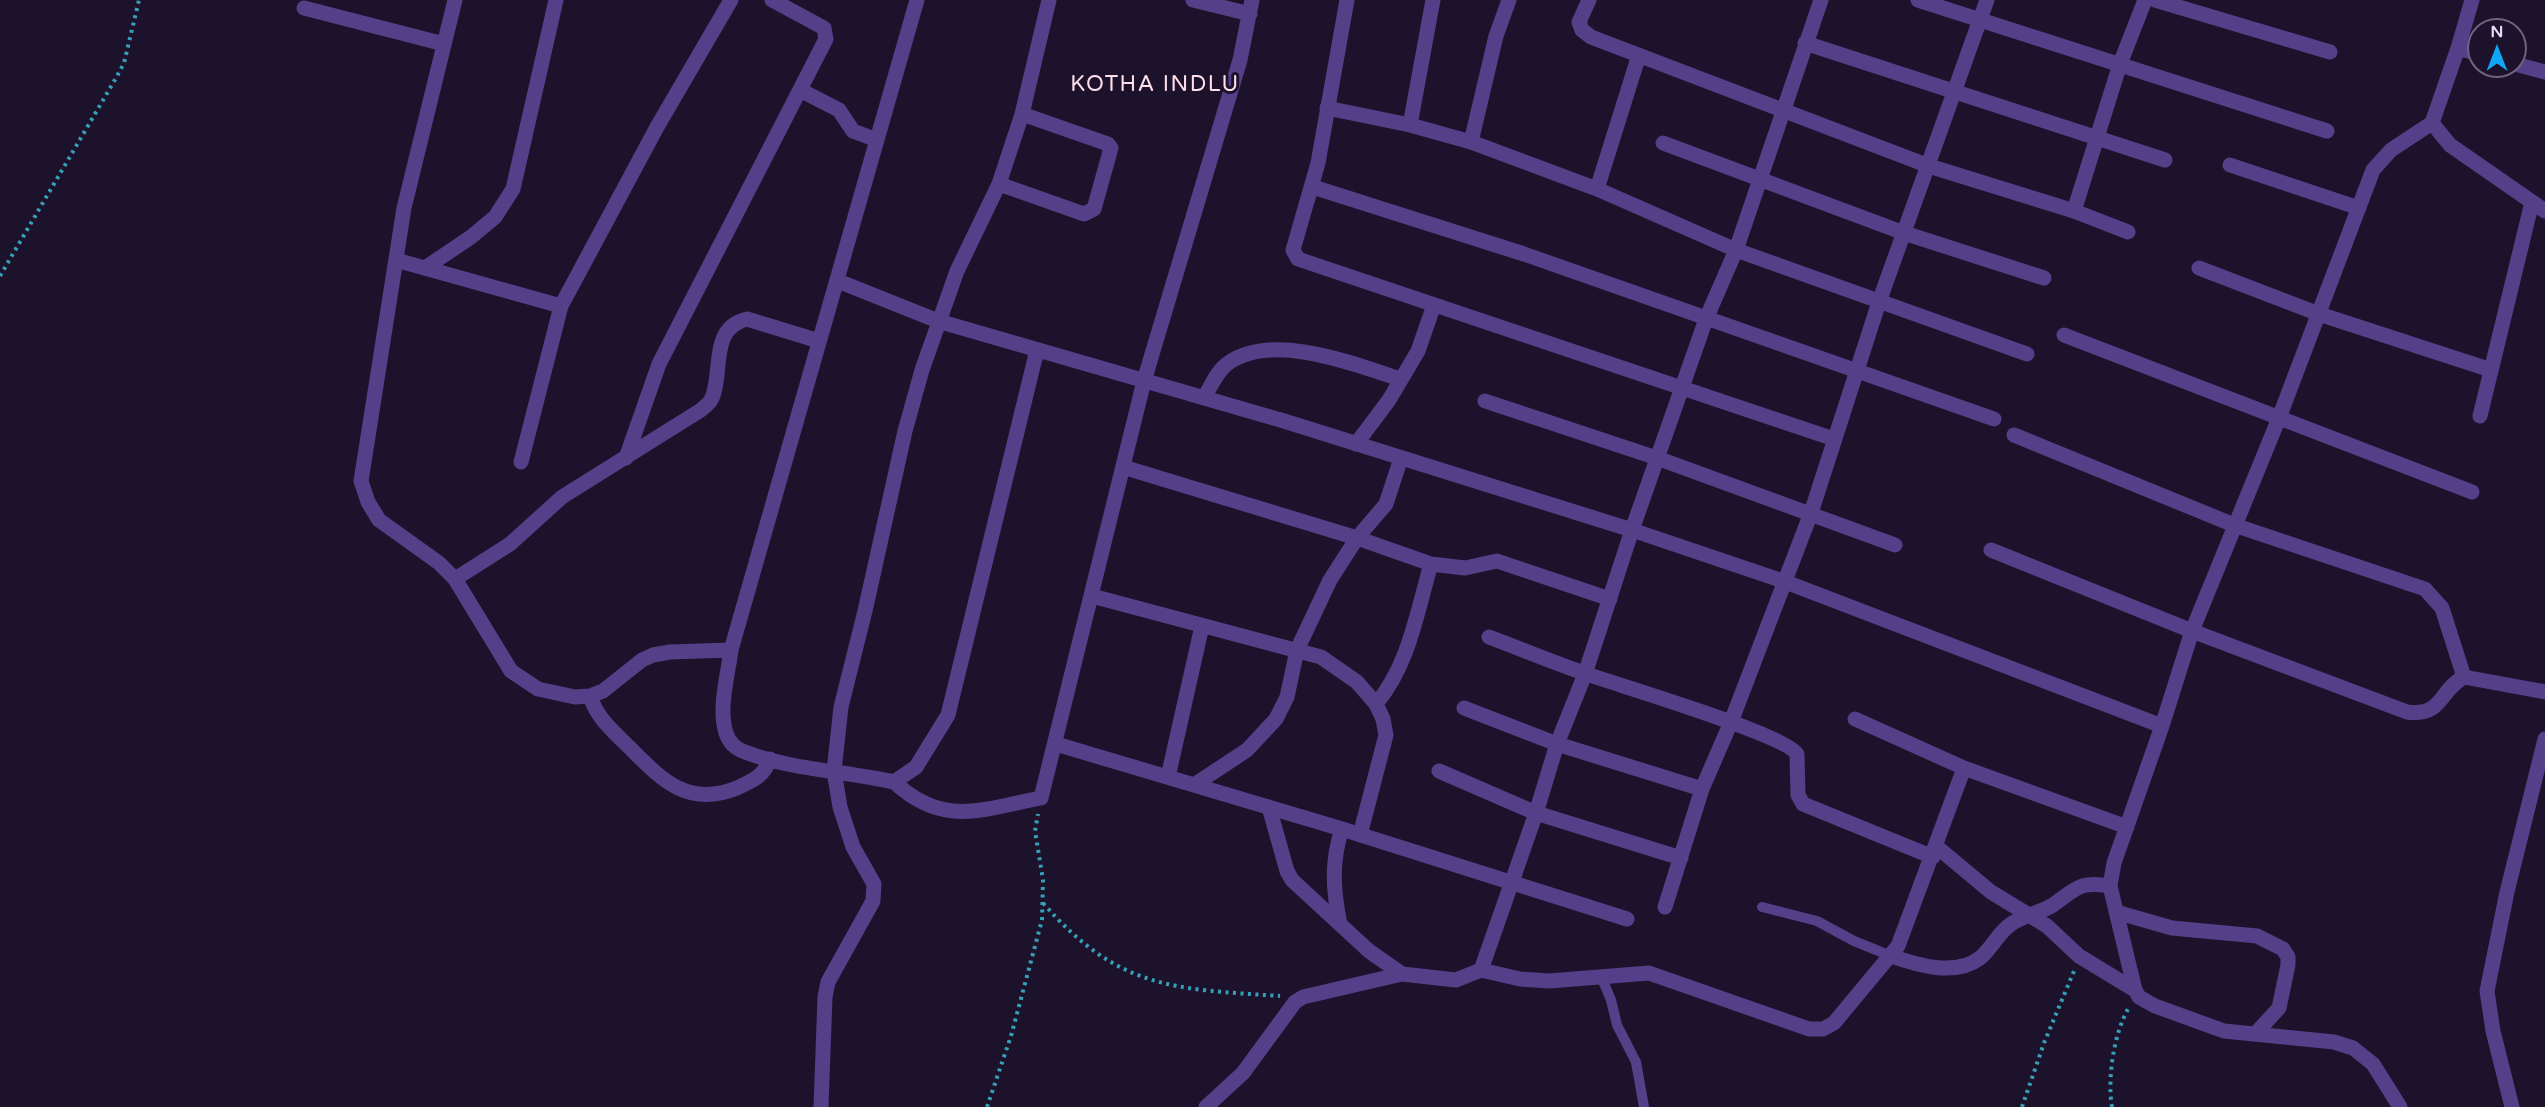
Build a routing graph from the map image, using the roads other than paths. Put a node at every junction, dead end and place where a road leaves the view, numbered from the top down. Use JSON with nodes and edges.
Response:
{"nodes":[{"id":1,"x":455,"y":0,"type":"edge"},
{"id":2,"x":556,"y":0,"type":"edge"},
{"id":3,"x":731,"y":0,"type":"edge"},
{"id":4,"x":772,"y":0,"type":"edge"},
{"id":5,"x":917,"y":0,"type":"edge"},
{"id":6,"x":1049,"y":0,"type":"edge"},
{"id":7,"x":1193,"y":0,"type":"edge"},
{"id":8,"x":1347,"y":0,"type":"edge"},
{"id":9,"x":1433,"y":0,"type":"edge"},
{"id":10,"x":1509,"y":0,"type":"edge"},
{"id":11,"x":1589,"y":0,"type":"edge"},
{"id":12,"x":1821,"y":0,"type":"edge"},
{"id":13,"x":1918,"y":0,"type":"edge"},
{"id":14,"x":1987,"y":0,"type":"edge"},
{"id":15,"x":2145,"y":0,"type":"edge"},
{"id":16,"x":2154,"y":0,"type":"edge"},
{"id":17,"x":2472,"y":0,"type":"edge"},
{"id":18,"x":1251,"y":7,"type":"edge"},
{"id":19,"x":304,"y":8,"type":"dead end"},
{"id":20,"x":1979,"y":20,"type":"junction"},
{"id":21,"x":1805,"y":43,"type":"junction"},
{"id":22,"x":444,"y":44,"type":"junction"},
{"id":23,"x":2458,"y":48,"type":"junction"},
{"id":24,"x":2467,"y":51,"type":"edge"},
{"id":25,"x":2330,"y":52,"type":"dead end"},
{"id":26,"x":1639,"y":55,"type":"junction"},
{"id":27,"x":2120,"y":64,"type":"junction"},
{"id":28,"x":2527,"y":67,"type":"edge"},
{"id":29,"x":2545,"y":72,"type":"edge"},
{"id":30,"x":800,"y":90,"type":"junction"},
{"id":31,"x":1955,"y":91,"type":"junction"},
{"id":32,"x":1327,"y":108,"type":"junction"},
{"id":33,"x":1784,"y":110,"type":"junction"},
{"id":34,"x":1022,"y":114,"type":"junction"},
{"id":35,"x":2432,"y":123,"type":"junction"},
{"id":36,"x":1410,"y":125,"type":"junction"},
{"id":37,"x":2327,"y":131,"type":"dead end"},
{"id":38,"x":2097,"y":138,"type":"junction"},
{"id":39,"x":877,"y":140,"type":"junction"},
{"id":40,"x":1471,"y":142,"type":"junction"},
{"id":41,"x":1664,"y":143,"type":"dead end"},
{"id":42,"x":2165,"y":160,"type":"dead end"},
{"id":43,"x":2230,"y":165,"type":"dead end"},
{"id":44,"x":1929,"y":166,"type":"junction"},
{"id":45,"x":1760,"y":180,"type":"junction"},
{"id":46,"x":999,"y":184,"type":"junction"},
{"id":47,"x":1313,"y":188,"type":"junction"},
{"id":48,"x":1597,"y":189,"type":"junction"},
{"id":49,"x":2532,"y":202,"type":"junction"},
{"id":50,"x":2359,"y":208,"type":"junction"},
{"id":51,"x":2074,"y":211,"type":"junction"},
{"id":52,"x":2545,"y":212,"type":"edge"},
{"id":53,"x":1905,"y":232,"type":"junction"},
{"id":54,"x":2128,"y":232,"type":"dead end"},
{"id":55,"x":1736,"y":250,"type":"junction"},
{"id":56,"x":396,"y":260,"type":"junction"},
{"id":57,"x":425,"y":268,"type":"junction"},
{"id":58,"x":2199,"y":268,"type":"dead end"},
{"id":59,"x":2044,"y":278,"type":"dead end"},
{"id":60,"x":838,"y":281,"type":"junction"},
{"id":61,"x":1879,"y":302,"type":"junction"},
{"id":62,"x":1434,"y":305,"type":"junction"},
{"id":63,"x":561,"y":306,"type":"junction"},
{"id":64,"x":2319,"y":314,"type":"junction"},
{"id":65,"x":1706,"y":319,"type":"junction"},
{"id":66,"x":938,"y":321,"type":"junction"},
{"id":67,"x":2064,"y":335,"type":"dead end"},
{"id":68,"x":819,"y":341,"type":"junction"},
{"id":69,"x":1037,"y":350,"type":"junction"},
{"id":70,"x":2027,"y":354,"type":"dead end"},
{"id":71,"x":2491,"y":370,"type":"junction"},
{"id":72,"x":1855,"y":372,"type":"junction"},
{"id":73,"x":1400,"y":379,"type":"junction"},
{"id":74,"x":1144,"y":381,"type":"junction"},
{"id":75,"x":1683,"y":389,"type":"junction"},
{"id":76,"x":1204,"y":398,"type":"junction"},
{"id":77,"x":1485,"y":401,"type":"dead end"},
{"id":78,"x":2480,"y":416,"type":"dead end"},
{"id":79,"x":2279,"y":418,"type":"junction"},
{"id":80,"x":1994,"y":419,"type":"dead end"},
{"id":81,"x":2014,"y":435,"type":"dead end"},
{"id":82,"x":1834,"y":439,"type":"junction"},
{"id":83,"x":1356,"y":444,"type":"junction"},
{"id":84,"x":626,"y":458,"type":"junction"},
{"id":85,"x":1401,"y":458,"type":"junction"},
{"id":86,"x":1657,"y":458,"type":"junction"},
{"id":87,"x":520,"y":462,"type":"dead end"},
{"id":88,"x":1123,"y":467,"type":"junction"},
{"id":89,"x":2472,"y":492,"type":"dead end"},
{"id":90,"x":1810,"y":513,"type":"junction"},
{"id":91,"x":2234,"y":525,"type":"junction"},
{"id":92,"x":1632,"y":530,"type":"junction"},
{"id":93,"x":1357,"y":538,"type":"junction"},
{"id":94,"x":1896,"y":545,"type":"dead end"},
{"id":95,"x":1991,"y":550,"type":"dead end"},
{"id":96,"x":1431,"y":564,"type":"junction"},
{"id":97,"x":455,"y":579,"type":"junction"},
{"id":98,"x":1783,"y":581,"type":"junction"},
{"id":99,"x":1092,"y":596,"type":"junction"},
{"id":100,"x":1610,"y":599,"type":"junction"},
{"id":101,"x":1202,"y":626,"type":"junction"},
{"id":102,"x":2192,"y":631,"type":"junction"},
{"id":103,"x":1490,"y":637,"type":"dead end"},
{"id":104,"x":731,"y":650,"type":"junction"},
{"id":105,"x":1297,"y":650,"type":"junction"},
{"id":106,"x":1585,"y":674,"type":"junction"},
{"id":107,"x":2464,"y":677,"type":"junction"},
{"id":108,"x":2545,"y":692,"type":"edge"},
{"id":109,"x":590,"y":696,"type":"junction"},
{"id":110,"x":1376,"y":704,"type":"junction"},
{"id":111,"x":1464,"y":708,"type":"dead end"},
{"id":112,"x":1855,"y":719,"type":"dead end"},
{"id":113,"x":1731,"y":722,"type":"junction"},
{"id":114,"x":2162,"y":726,"type":"junction"},
{"id":115,"x":2545,"y":740,"type":"edge"},
{"id":116,"x":1056,"y":744,"type":"junction"},
{"id":117,"x":1557,"y":744,"type":"junction"},
{"id":118,"x":770,"y":759,"type":"junction"},
{"id":119,"x":1964,"y":768,"type":"junction"},
{"id":120,"x":834,"y":771,"type":"junction"},
{"id":121,"x":1439,"y":771,"type":"dead end"},
{"id":122,"x":1168,"y":777,"type":"junction"},
{"id":123,"x":894,"y":782,"type":"junction"},
{"id":124,"x":1194,"y":785,"type":"junction"},
{"id":125,"x":1702,"y":789,"type":"junction"},
{"id":126,"x":1269,"y":807,"type":"junction"},
{"id":127,"x":1536,"y":813,"type":"junction"},
{"id":128,"x":2127,"y":827,"type":"junction"},
{"id":129,"x":1342,"y":829,"type":"junction"},
{"id":130,"x":1360,"y":835,"type":"junction"},
{"id":131,"x":1935,"y":852,"type":"junction"},
{"id":132,"x":1682,"y":858,"type":"junction"},
{"id":133,"x":1511,"y":884,"type":"junction"},
{"id":134,"x":2110,"y":886,"type":"junction"},
{"id":135,"x":1665,"y":907,"type":"dead end"},
{"id":136,"x":1762,"y":907,"type":"dead end"},
{"id":137,"x":2116,"y":912,"type":"junction"},
{"id":138,"x":2030,"y":915,"type":"junction"},
{"id":139,"x":1627,"y":918,"type":"dead end"},
{"id":140,"x":1340,"y":924,"type":"junction"},
{"id":141,"x":1892,"y":956,"type":"junction"},
{"id":142,"x":1481,"y":970,"type":"junction"},
{"id":143,"x":1402,"y":974,"type":"junction"},
{"id":144,"x":1601,"y":976,"type":"junction"},
{"id":145,"x":2137,"y":993,"type":"junction"},
{"id":146,"x":2256,"y":1033,"type":"junction"},
{"id":147,"x":821,"y":1107,"type":"edge"},
{"id":148,"x":1206,"y":1107,"type":"edge"},
{"id":149,"x":1644,"y":1107,"type":"edge"},
{"id":150,"x":2400,"y":1107,"type":"edge"},
{"id":151,"x":2512,"y":1107,"type":"edge"}],
"edges":[{"from":1,"to":22,"type":"street"},
{"from":2,"to":57,"type":"street"},
{"from":3,"to":63,"type":"street"},
{"from":4,"to":30,"type":"street"},
{"from":5,"to":39,"type":"street"},
{"from":6,"to":34,"type":"street"},
{"from":7,"to":18,"type":"street"},
{"from":8,"to":32,"type":"street"},
{"from":9,"to":36,"type":"street"},
{"from":10,"to":40,"type":"street"},
{"from":11,"to":26,"type":"street"},
{"from":12,"to":21,"type":"street"},
{"from":13,"to":20,"type":"street"},
{"from":14,"to":20,"type":"street"},
{"from":15,"to":27,"type":"street"},
{"from":16,"to":25,"type":"street"},
{"from":17,"to":23,"type":"street"},
{"from":18,"to":74,"type":"street"},
{"from":19,"to":22,"type":"street"},
{"from":20,"to":27,"type":"street"},
{"from":20,"to":31,"type":"street"},
{"from":21,"to":31,"type":"street"},
{"from":21,"to":33,"type":"street"},
{"from":22,"to":56,"type":"street"},
{"from":23,"to":24,"type":"street"},
{"from":23,"to":35,"type":"street"},
{"from":26,"to":33,"type":"street"},
{"from":26,"to":48,"type":"street"},
{"from":27,"to":37,"type":"street"},
{"from":27,"to":38,"type":"street"},
{"from":28,"to":29,"type":"street"},
{"from":30,"to":39,"type":"street"},
{"from":30,"to":84,"type":"street"},
{"from":31,"to":38,"type":"street"},
{"from":31,"to":44,"type":"street"},
{"from":32,"to":36,"type":"street"},
{"from":32,"to":47,"type":"street"},
{"from":33,"to":44,"type":"street"},
{"from":33,"to":45,"type":"street"},
{"from":34,"to":46,"type":"street"},
{"from":34,"to":46,"type":"street"},
{"from":35,"to":49,"type":"street"},
{"from":35,"to":50,"type":"street"},
{"from":36,"to":40,"type":"street"},
{"from":38,"to":42,"type":"street"},
{"from":38,"to":51,"type":"street"},
{"from":39,"to":60,"type":"street"},
{"from":40,"to":48,"type":"street"},
{"from":41,"to":45,"type":"street"},
{"from":43,"to":50,"type":"street"},
{"from":44,"to":51,"type":"street"},
{"from":44,"to":53,"type":"street"},
{"from":45,"to":53,"type":"street"},
{"from":45,"to":55,"type":"street"},
{"from":46,"to":66,"type":"street"},
{"from":47,"to":62,"type":"street"},
{"from":47,"to":65,"type":"street"},
{"from":48,"to":55,"type":"street"},
{"from":49,"to":52,"type":"street"},
{"from":49,"to":71,"type":"street"},
{"from":50,"to":64,"type":"street"},
{"from":51,"to":54,"type":"street"},
{"from":53,"to":59,"type":"street"},
{"from":53,"to":61,"type":"street"},
{"from":55,"to":61,"type":"street"},
{"from":55,"to":65,"type":"street"},
{"from":56,"to":57,"type":"street"},
{"from":56,"to":97,"type":"street"},
{"from":57,"to":63,"type":"street"},
{"from":58,"to":64,"type":"street"},
{"from":60,"to":66,"type":"street"},
{"from":60,"to":68,"type":"street"},
{"from":61,"to":70,"type":"street"},
{"from":61,"to":72,"type":"street"},
{"from":62,"to":73,"type":"street"},
{"from":62,"to":75,"type":"street"},
{"from":63,"to":87,"type":"street"},
{"from":64,"to":71,"type":"street"},
{"from":64,"to":79,"type":"street"},
{"from":65,"to":72,"type":"street"},
{"from":65,"to":75,"type":"street"},
{"from":66,"to":69,"type":"street"},
{"from":66,"to":120,"type":"street"},
{"from":67,"to":79,"type":"street"},
{"from":68,"to":84,"type":"street"},
{"from":68,"to":104,"type":"street"},
{"from":69,"to":74,"type":"street"},
{"from":69,"to":123,"type":"street"},
{"from":71,"to":78,"type":"street"},
{"from":72,"to":80,"type":"street"},
{"from":72,"to":82,"type":"street"},
{"from":73,"to":76,"type":"street"},
{"from":73,"to":83,"type":"street"},
{"from":74,"to":76,"type":"street"},
{"from":74,"to":88,"type":"street"},
{"from":75,"to":82,"type":"street"},
{"from":75,"to":86,"type":"street"},
{"from":76,"to":83,"type":"street"},
{"from":77,"to":86,"type":"street"},
{"from":79,"to":89,"type":"street"},
{"from":79,"to":91,"type":"street"},
{"from":81,"to":91,"type":"street"},
{"from":82,"to":90,"type":"street"},
{"from":83,"to":85,"type":"street"},
{"from":84,"to":97,"type":"street"},
{"from":85,"to":92,"type":"street"},
{"from":85,"to":93,"type":"street"},
{"from":86,"to":90,"type":"street"},
{"from":86,"to":92,"type":"street"},
{"from":88,"to":93,"type":"street"},
{"from":88,"to":99,"type":"street"},
{"from":90,"to":94,"type":"street"},
{"from":90,"to":98,"type":"street"},
{"from":91,"to":102,"type":"street"},
{"from":91,"to":107,"type":"street"},
{"from":92,"to":98,"type":"street"},
{"from":92,"to":100,"type":"street"},
{"from":93,"to":96,"type":"street"},
{"from":93,"to":105,"type":"street"},
{"from":95,"to":102,"type":"street"},
{"from":96,"to":100,"type":"street"},
{"from":96,"to":110,"type":"street"},
{"from":97,"to":109,"type":"street"},
{"from":98,"to":113,"type":"street"},
{"from":98,"to":114,"type":"street"},
{"from":99,"to":101,"type":"street"},
{"from":99,"to":116,"type":"street"},
{"from":100,"to":106,"type":"street"},
{"from":101,"to":105,"type":"street"},
{"from":101,"to":122,"type":"street"},
{"from":102,"to":107,"type":"street"},
{"from":102,"to":114,"type":"street"},
{"from":103,"to":106,"type":"street"},
{"from":104,"to":109,"type":"street"},
{"from":104,"to":118,"type":"street"},
{"from":105,"to":110,"type":"street"},
{"from":105,"to":124,"type":"street"},
{"from":106,"to":113,"type":"street"},
{"from":106,"to":117,"type":"street"},
{"from":107,"to":108,"type":"street"},
{"from":109,"to":118,"type":"street"},
{"from":110,"to":130,"type":"street"},
{"from":111,"to":117,"type":"street"},
{"from":112,"to":119,"type":"street"},
{"from":113,"to":125,"type":"street"},
{"from":113,"to":131,"type":"street"},
{"from":114,"to":128,"type":"street"},
{"from":115,"to":151,"type":"street"},
{"from":116,"to":122,"type":"street"},
{"from":116,"to":123,"type":"street"},
{"from":117,"to":125,"type":"street"},
{"from":117,"to":127,"type":"street"},
{"from":118,"to":120,"type":"street"},
{"from":119,"to":128,"type":"street"},
{"from":119,"to":131,"type":"street"},
{"from":120,"to":123,"type":"street"},
{"from":120,"to":147,"type":"street"},
{"from":121,"to":127,"type":"street"},
{"from":122,"to":124,"type":"street"},
{"from":124,"to":126,"type":"street"},
{"from":125,"to":132,"type":"street"},
{"from":126,"to":129,"type":"street"},
{"from":126,"to":140,"type":"street"},
{"from":127,"to":132,"type":"street"},
{"from":127,"to":133,"type":"street"},
{"from":128,"to":134,"type":"street"},
{"from":129,"to":130,"type":"street"},
{"from":129,"to":140,"type":"street"},
{"from":130,"to":133,"type":"street"},
{"from":131,"to":138,"type":"street"},
{"from":131,"to":141,"type":"street"},
{"from":132,"to":135,"type":"street"},
{"from":133,"to":139,"type":"street"},
{"from":133,"to":142,"type":"street"},
{"from":134,"to":137,"type":"street"},
{"from":134,"to":138,"type":"street"},
{"from":136,"to":141,"type":"lane"},
{"from":137,"to":145,"type":"street"},
{"from":137,"to":146,"type":"street"},
{"from":138,"to":141,"type":"street"},
{"from":138,"to":145,"type":"street"},
{"from":140,"to":143,"type":"street"},
{"from":141,"to":144,"type":"street"},
{"from":142,"to":143,"type":"street"},
{"from":142,"to":144,"type":"street"},
{"from":143,"to":148,"type":"street"},
{"from":144,"to":149,"type":"lane"},
{"from":145,"to":146,"type":"street"},
{"from":146,"to":150,"type":"street"}]}
